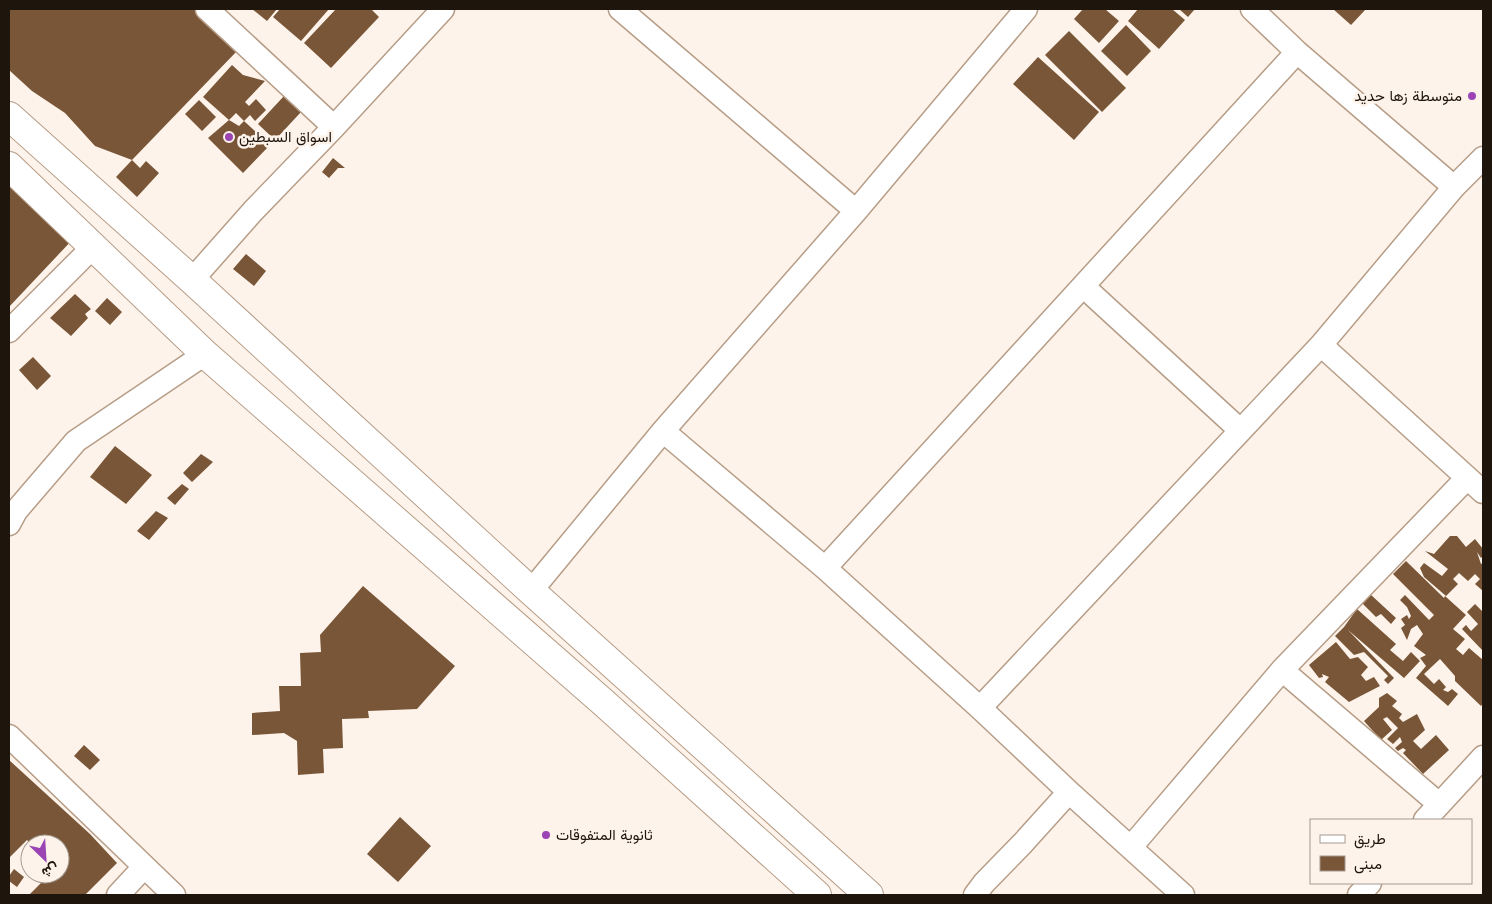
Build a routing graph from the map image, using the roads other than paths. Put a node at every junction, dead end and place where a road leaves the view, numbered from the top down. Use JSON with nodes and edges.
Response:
{"nodes":[{"id":1,"x":207,"y":9,"type":"edge"},
{"id":2,"x":443,"y":9,"type":"edge"},
{"id":3,"x":620,"y":9,"type":"edge"},
{"id":4,"x":1026,"y":9,"type":"edge"},
{"id":5,"x":1252,"y":9,"type":"edge"},
{"id":6,"x":1297,"y":52,"type":"junction"},
{"id":7,"x":9,"y":116,"type":"edge"},
{"id":8,"x":334,"y":127,"type":"junction"},
{"id":9,"x":1483,"y":158,"type":"edge"},
{"id":10,"x":9,"y":166,"type":"edge"},
{"id":11,"x":1454,"y":187,"type":"junction"},
{"id":12,"x":856,"y":212,"type":"junction"},
{"id":13,"x":94,"y":246,"type":"junction"},
{"id":14,"x":192,"y":280,"type":"junction"},
{"id":15,"x":1082,"y":286,"type":"junction"},
{"id":16,"x":9,"y":331,"type":"edge"},
{"id":17,"x":1321,"y":345,"type":"junction"},
{"id":18,"x":205,"y":354,"type":"junction"},
{"id":19,"x":1240,"y":430,"type":"junction"},
{"id":20,"x":663,"y":431,"type":"junction"},
{"id":21,"x":1475,"y":485,"type":"edge"},
{"id":22,"x":9,"y":524,"type":"edge"},
{"id":23,"x":825,"y":568,"type":"junction"},
{"id":24,"x":531,"y":591,"type":"junction"},
{"id":25,"x":1282,"y":670,"type":"junction"},
{"id":26,"x":980,"y":708,"type":"junction"},
{"id":27,"x":9,"y":736,"type":"edge"},
{"id":28,"x":1483,"y":757,"type":"edge"},
{"id":29,"x":1069,"y":792,"type":"junction"},
{"id":30,"x":1432,"y":812,"type":"edge"},
{"id":31,"x":1131,"y":847,"type":"junction"},
{"id":32,"x":144,"y":867,"type":"junction"},
{"id":33,"x":1369,"y":884,"type":"edge"},
{"id":34,"x":118,"y":895,"type":"edge"},
{"id":35,"x":174,"y":895,"type":"edge"},
{"id":36,"x":817,"y":895,"type":"edge"},
{"id":37,"x":869,"y":895,"type":"edge"},
{"id":38,"x":975,"y":895,"type":"edge"},
{"id":39,"x":1183,"y":895,"type":"edge"},
{"id":40,"x":1360,"y":895,"type":"edge"}],
"edges":[{"from":1,"to":8,"type":"street"},
{"from":2,"to":8,"type":"street"},
{"from":3,"to":12,"type":"street"},
{"from":4,"to":12,"type":"street"},
{"from":5,"to":6,"type":"street"},
{"from":6,"to":11,"type":"street"},
{"from":6,"to":15,"type":"street"},
{"from":7,"to":14,"type":"street"},
{"from":8,"to":14,"type":"street"},
{"from":9,"to":11,"type":"street"},
{"from":10,"to":13,"type":"street"},
{"from":11,"to":17,"type":"street"},
{"from":12,"to":20,"type":"street"},
{"from":13,"to":16,"type":"street"},
{"from":13,"to":18,"type":"street"},
{"from":14,"to":24,"type":"street"},
{"from":15,"to":19,"type":"street"},
{"from":15,"to":23,"type":"street"},
{"from":17,"to":19,"type":"street"},
{"from":17,"to":21,"type":"street"},
{"from":18,"to":22,"type":"street"},
{"from":18,"to":36,"type":"street"},
{"from":19,"to":26,"type":"street"},
{"from":20,"to":23,"type":"street"},
{"from":20,"to":24,"type":"street"},
{"from":21,"to":25,"type":"street"},
{"from":23,"to":26,"type":"street"},
{"from":24,"to":37,"type":"street"},
{"from":25,"to":30,"type":"street"},
{"from":25,"to":31,"type":"street"},
{"from":26,"to":29,"type":"street"},
{"from":27,"to":32,"type":"street"},
{"from":28,"to":30,"type":"street"},
{"from":29,"to":31,"type":"street"},
{"from":29,"to":38,"type":"street"},
{"from":31,"to":39,"type":"street"},
{"from":32,"to":34,"type":"street"},
{"from":32,"to":35,"type":"street"},
{"from":33,"to":40,"type":"street"}]}
